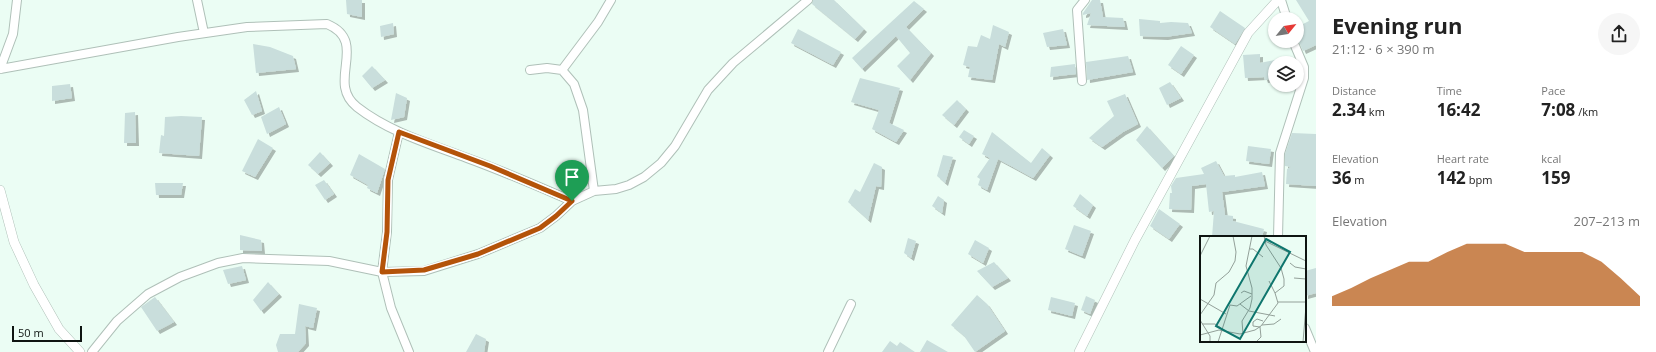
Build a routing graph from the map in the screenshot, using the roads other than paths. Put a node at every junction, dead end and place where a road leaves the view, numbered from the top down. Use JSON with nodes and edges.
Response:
{"nodes":[{"id":1,"x":17,"y":0,"type":"edge"},
{"id":2,"x":197,"y":0,"type":"edge"},
{"id":3,"x":611,"y":0,"type":"edge"},
{"id":4,"x":808,"y":0,"type":"edge"},
{"id":5,"x":1085,"y":0,"type":"edge"},
{"id":6,"x":1279,"y":0,"type":"edge"},
{"id":7,"x":1283,"y":12,"type":"edge"},
{"id":8,"x":204,"y":33,"type":"junction"},
{"id":9,"x":1297,"y":48,"type":"edge"},
{"id":10,"x":0,"y":69,"type":"edge"},
{"id":11,"x":530,"y":70,"type":"dead end"},
{"id":12,"x":562,"y":70,"type":"junction"},
{"id":13,"x":1082,"y":81,"type":"dead end"},
{"id":14,"x":399,"y":132,"type":"junction"},
{"id":15,"x":0,"y":190,"type":"edge"},
{"id":16,"x":594,"y":191,"type":"junction"},
{"id":17,"x":572,"y":201,"type":"junction"},
{"id":18,"x":1278,"y":236,"type":"edge"},
{"id":19,"x":382,"y":272,"type":"junction"},
{"id":20,"x":852,"y":304,"type":"dead end"},
{"id":21,"x":1306,"y":330,"type":"edge"},
{"id":22,"x":72,"y":345,"type":"junction"},
{"id":23,"x":65,"y":352,"type":"edge"},
{"id":24,"x":80,"y":352,"type":"edge"},
{"id":25,"x":92,"y":352,"type":"edge"},
{"id":26,"x":408,"y":352,"type":"edge"},
{"id":27,"x":828,"y":352,"type":"edge"},
{"id":28,"x":1079,"y":352,"type":"edge"},
{"id":29,"x":1315,"y":352,"type":"edge"}],
"edges":[{"from":1,"to":10,"type":"street"},
{"from":2,"to":8,"type":"street"},
{"from":3,"to":12,"type":"street"},
{"from":4,"to":16,"type":"street"},
{"from":5,"to":13,"type":"street"},
{"from":6,"to":7,"type":"street"},
{"from":6,"to":28,"type":"street"},
{"from":8,"to":10,"type":"street"},
{"from":8,"to":14,"type":"street"},
{"from":9,"to":18,"type":"street"},
{"from":11,"to":12,"type":"street"},
{"from":12,"to":16,"type":"street"},
{"from":14,"to":17,"type":"street"},
{"from":14,"to":19,"type":"street"},
{"from":15,"to":22,"type":"street"},
{"from":16,"to":17,"type":"street"},
{"from":17,"to":19,"type":"street"},
{"from":19,"to":25,"type":"street"},
{"from":19,"to":26,"type":"street"},
{"from":20,"to":27,"type":"street"},
{"from":21,"to":29,"type":"street"},
{"from":22,"to":23,"type":"street"},
{"from":22,"to":24,"type":"street"}]}
